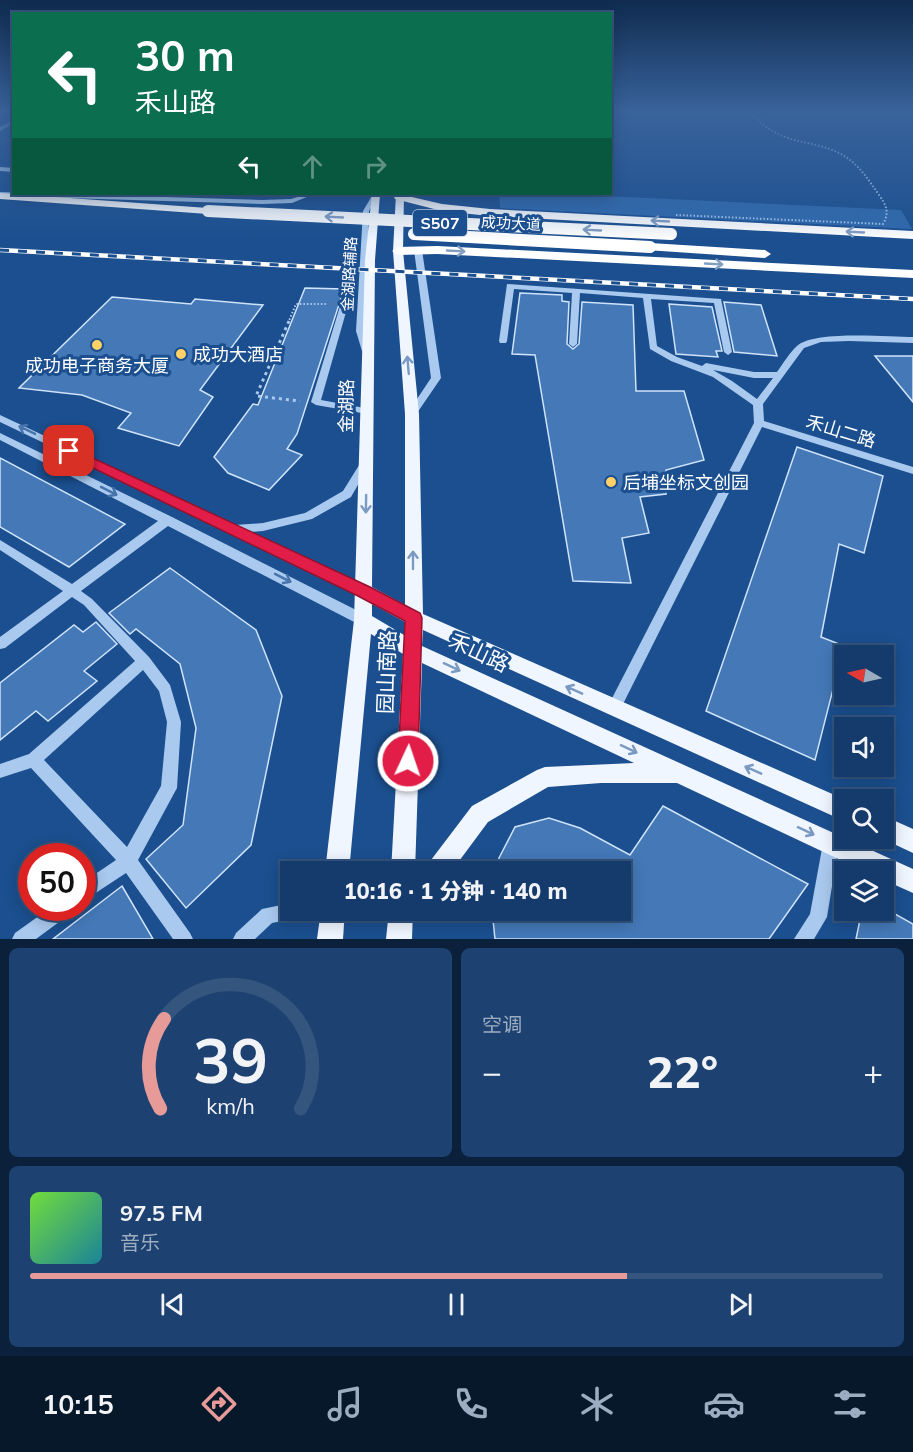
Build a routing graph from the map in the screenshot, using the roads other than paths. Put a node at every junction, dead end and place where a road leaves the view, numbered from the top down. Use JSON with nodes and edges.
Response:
{"nodes":[{"id":1,"x":0,"y":195,"type":"edge"},
{"id":2,"x":308,"y":195,"type":"edge"},
{"id":3,"x":376,"y":195,"type":"edge"},
{"id":4,"x":399,"y":195,"type":"edge"},
{"id":5,"x":23,"y":210,"type":"dead end"},
{"id":6,"x":913,"y":235,"type":"edge"},
{"id":7,"x":913,"y":246,"type":"edge"},
{"id":8,"x":418,"y":250,"type":"junction"},
{"id":9,"x":398,"y":251,"type":"junction"},
{"id":10,"x":913,"y":263,"type":"edge"},
{"id":11,"x":913,"y":274,"type":"edge"},
{"id":12,"x":576,"y":291,"type":"junction"},
{"id":13,"x":647,"y":296,"type":"junction"},
{"id":14,"x":344,"y":304,"type":"road end"},
{"id":15,"x":913,"y":340,"type":"edge"},
{"id":16,"x":503,"y":341,"type":"dead end"},
{"id":17,"x":573,"y":344,"type":"dead end"},
{"id":18,"x":728,"y":352,"type":"dead end"},
{"id":19,"x":681,"y":364,"type":"junction"},
{"id":20,"x":777,"y":375,"type":"junction"},
{"id":21,"x":758,"y":404,"type":"junction"},
{"id":22,"x":367,"y":411,"type":"junction"},
{"id":23,"x":412,"y":414,"type":"junction"},
{"id":24,"x":0,"y":418,"type":"edge"},
{"id":25,"x":759,"y":423,"type":"junction"},
{"id":26,"x":0,"y":436,"type":"edge"},
{"id":27,"x":366,"y":461,"type":"junction"},
{"id":28,"x":913,"y":471,"type":"edge"},
{"id":29,"x":168,"y":520,"type":"junction"},
{"id":30,"x":232,"y":529,"type":"junction"},
{"id":31,"x":0,"y":544,"type":"edge"},
{"id":32,"x":74,"y":590,"type":"junction"},
{"id":33,"x":364,"y":591,"type":"junction"},
{"id":34,"x":414,"y":618,"type":"junction"},
{"id":35,"x":363,"y":620,"type":"junction"},
{"id":36,"x":0,"y":644,"type":"edge"},
{"id":37,"x":413,"y":650,"type":"junction"},
{"id":38,"x":144,"y":661,"type":"junction"},
{"id":39,"x":614,"y":708,"type":"junction"},
{"id":40,"x":34,"y":760,"type":"junction"},
{"id":41,"x":0,"y":771,"type":"edge"},
{"id":42,"x":681,"y":774,"type":"junction"},
{"id":43,"x":834,"y":806,"type":"edge"},
{"id":44,"x":894,"y":832,"type":"edge"},
{"id":45,"x":913,"y":841,"type":"edge"},
{"id":46,"x":831,"y":843,"type":"junction"},
{"id":47,"x":128,"y":861,"type":"junction"},
{"id":48,"x":338,"y":861,"type":"edge"},
{"id":49,"x":403,"y":861,"type":"edge"},
{"id":50,"x":444,"y":861,"type":"edge"},
{"id":51,"x":913,"y":881,"type":"edge"},
{"id":52,"x":96,"y":884,"type":"edge"},
{"id":53,"x":280,"y":913,"type":"edge"},
{"id":54,"x":46,"y":921,"type":"edge"},
{"id":55,"x":332,"y":921,"type":"edge"},
{"id":56,"x":21,"y":939,"type":"edge"},
{"id":57,"x":184,"y":939,"type":"edge"},
{"id":58,"x":242,"y":939,"type":"edge"},
{"id":59,"x":330,"y":939,"type":"edge"},
{"id":60,"x":803,"y":939,"type":"edge"}],
"edges":[{"from":1,"to":2,"type":"street"},
{"from":7,"to":1,"type":"highway","name":"成功大道","number":"S507","one_way":true,"bridge":true},
{"from":3,"to":22,"type":"main road","name":"金湖路"},
{"from":6,"to":4,"type":"highway","one_way":true},
{"from":4,"to":9,"type":"main road"},
{"from":5,"to":10,"type":"highway","name":"成功大道","number":"S507","bridge":true},
{"from":8,"to":9,"type":"highway"},
{"from":8,"to":11,"type":"highway","one_way":true},
{"from":8,"to":23,"type":"street"},
{"from":23,"to":9,"type":"main road","one_way":true},
{"from":12,"to":13,"type":"street"},
{"from":12,"to":16,"type":"street"},
{"from":12,"to":17,"type":"street"},
{"from":13,"to":18,"type":"street"},
{"from":13,"to":19,"type":"street"},
{"from":14,"to":22,"type":"street"},
{"from":15,"to":20,"type":"street"},
{"from":19,"to":20,"type":"street"},
{"from":19,"to":21,"type":"street"},
{"from":20,"to":21,"type":"street"},
{"from":21,"to":25,"type":"street"},
{"from":22,"to":27,"type":"main road","name":"金湖路"},
{"from":34,"to":23,"type":"main road","one_way":true},
{"from":30,"to":24,"type":"street","name":"禾山路","one_way":true},
{"from":25,"to":28,"type":"street","name":"禾山二路"},
{"from":25,"to":39,"type":"street"},
{"from":26,"to":29,"type":"street","name":"禾山路","one_way":true},
{"from":27,"to":30,"type":"street"},
{"from":27,"to":33,"type":"main road","name":"金湖路","one_way":true},
{"from":29,"to":32,"type":"street"},
{"from":29,"to":35,"type":"street","name":"禾山路","one_way":true},
{"from":30,"to":33,"type":"street","name":"禾山路"},
{"from":31,"to":32,"type":"street"},
{"from":32,"to":36,"type":"street"},
{"from":32,"to":38,"type":"street"},
{"from":33,"to":34,"type":"main road","name":"禾山路"},
{"from":33,"to":35,"type":"main road","name":"金湖路"},
{"from":34,"to":37,"type":"main road","name":"园山南路"},
{"from":39,"to":34,"type":"main road","name":"禾山路","one_way":true},
{"from":35,"to":37,"type":"main road","name":"禾山路"},
{"from":35,"to":48,"type":"main road","name":"园山南路"},
{"from":37,"to":42,"type":"main road","name":"禾山路","one_way":true},
{"from":37,"to":49,"type":"main road","name":"园山南路"},
{"from":38,"to":40,"type":"street"},
{"from":38,"to":47,"type":"street"},
{"from":43,"to":39,"type":"main road","name":"禾山路","one_way":true},
{"from":40,"to":41,"type":"street"},
{"from":40,"to":47,"type":"street"},
{"from":42,"to":46,"type":"main road","name":"禾山路","one_way":true},
{"from":42,"to":50,"type":"main road"},
{"from":44,"to":45,"type":"main road"},
{"from":46,"to":51,"type":"main road","name":"禾山路"},
{"from":46,"to":60,"type":"street"},
{"from":47,"to":52,"type":"street"},
{"from":47,"to":57,"type":"street"},
{"from":53,"to":58,"type":"street"},
{"from":54,"to":56,"type":"street"},
{"from":55,"to":59,"type":"main road"}]}
